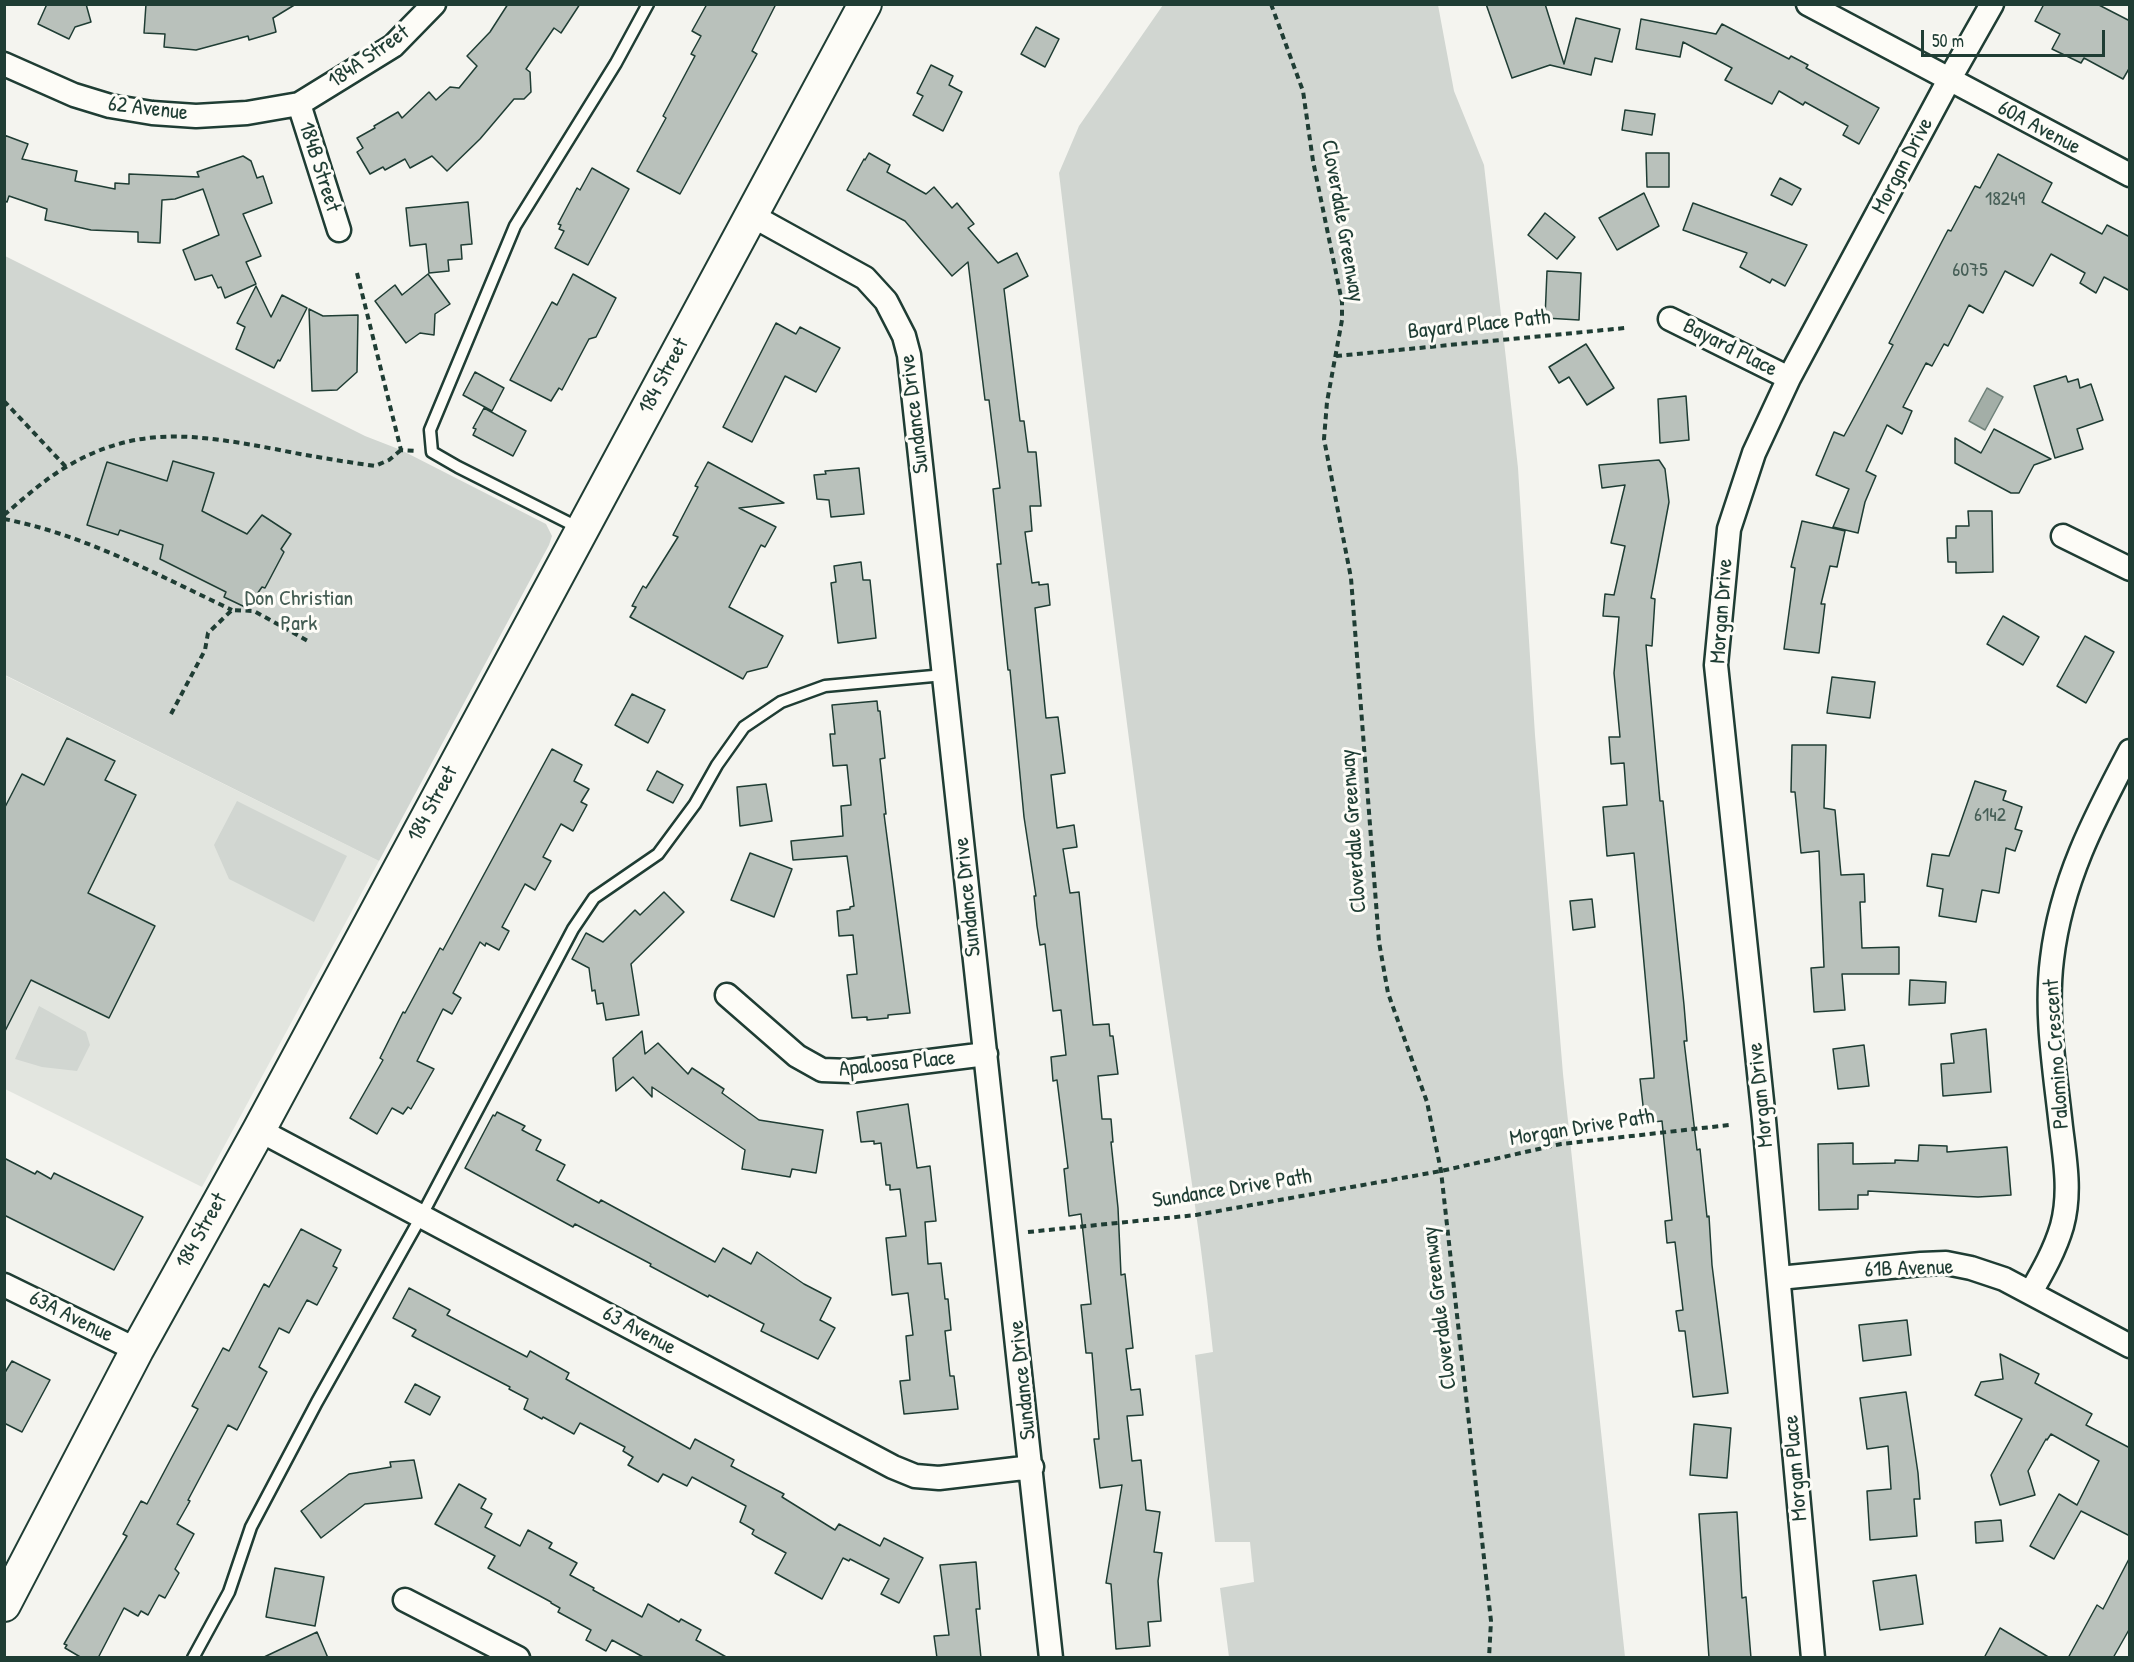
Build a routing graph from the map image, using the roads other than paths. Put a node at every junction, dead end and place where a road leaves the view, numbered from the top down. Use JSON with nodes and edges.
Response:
{"nodes":[{"id":1,"x":434,"y":4,"type":"edge"},
{"id":2,"x":648,"y":4,"type":"edge"},
{"id":3,"x":865,"y":4,"type":"edge"},
{"id":4,"x":1808,"y":4,"type":"edge"},
{"id":5,"x":1992,"y":4,"type":"edge"},
{"id":6,"x":4,"y":64,"type":"edge"},
{"id":7,"x":1949,"y":80,"type":"junction"},
{"id":8,"x":299,"y":104,"type":"junction"},
{"id":9,"x":2130,"y":175,"type":"edge"},
{"id":10,"x":751,"y":215,"type":"junction"},
{"id":11,"x":339,"y":230,"type":"dead end"},
{"id":12,"x":1670,"y":319,"type":"dead end"},
{"id":13,"x":1789,"y":378,"type":"junction"},
{"id":14,"x":582,"y":529,"type":"junction"},
{"id":15,"x":2063,"y":536,"type":"dead end"},
{"id":16,"x":2130,"y":569,"type":"edge"},
{"id":17,"x":944,"y":675,"type":"junction"},
{"id":18,"x":2130,"y":752,"type":"edge"},
{"id":19,"x":727,"y":995,"type":"dead end"},
{"id":20,"x":986,"y":1054,"type":"junction"},
{"id":21,"x":259,"y":1130,"type":"junction"},
{"id":22,"x":422,"y":1215,"type":"junction"},
{"id":23,"x":1779,"y":1278,"type":"junction"},
{"id":24,"x":4,"y":1285,"type":"edge"},
{"id":25,"x":2031,"y":1292,"type":"junction"},
{"id":26,"x":2130,"y":1346,"type":"edge"},
{"id":27,"x":137,"y":1350,"type":"junction"},
{"id":28,"x":1032,"y":1467,"type":"junction"},
{"id":29,"x":405,"y":1599,"type":"dead end"},
{"id":30,"x":4,"y":1605,"type":"edge"},
{"id":31,"x":193,"y":1658,"type":"edge"},
{"id":32,"x":518,"y":1658,"type":"edge"},
{"id":33,"x":1052,"y":1658,"type":"edge"},
{"id":34,"x":1813,"y":1658,"type":"edge"}],
"edges":[{"from":1,"to":8,"type":"street","name":"184A Street"},
{"from":2,"to":14,"type":"lane"},
{"from":3,"to":10,"type":"main road","name":"184 Street"},
{"from":4,"to":7,"type":"street","name":"60A Avenue"},
{"from":5,"to":7,"type":"street","name":"Morgan Drive"},
{"from":6,"to":8,"type":"street","name":"62 Avenue"},
{"from":7,"to":9,"type":"street","name":"60A Avenue"},
{"from":7,"to":13,"type":"street","name":"Morgan Drive"},
{"from":8,"to":11,"type":"street","name":"184B Street"},
{"from":10,"to":14,"type":"main road","name":"184 Street"},
{"from":10,"to":17,"type":"street","name":"Sundance Drive"},
{"from":12,"to":13,"type":"street","name":"Bayard Place"},
{"from":13,"to":23,"type":"street","name":"Morgan Drive"},
{"from":14,"to":21,"type":"main road","name":"184 Street"},
{"from":15,"to":16,"type":"street"},
{"from":17,"to":20,"type":"street","name":"Sundance Drive"},
{"from":17,"to":22,"type":"lane"},
{"from":18,"to":25,"type":"street","name":"Palomino Crescent"},
{"from":19,"to":20,"type":"street","name":"Apaloosa Place"},
{"from":20,"to":28,"type":"street","name":"Sundance Drive"},
{"from":21,"to":22,"type":"street","name":"63 Avenue"},
{"from":21,"to":27,"type":"main road","name":"184 Street"},
{"from":22,"to":28,"type":"street","name":"63 Avenue"},
{"from":22,"to":31,"type":"lane"},
{"from":23,"to":25,"type":"street","name":"61B Avenue"},
{"from":23,"to":34,"type":"street","name":"Morgan Place"},
{"from":24,"to":27,"type":"street","name":"63A Avenue"},
{"from":25,"to":26,"type":"street","name":"61B Avenue"},
{"from":27,"to":30,"type":"main road","name":"184 Street"},
{"from":28,"to":33,"type":"street","name":"Sundance Drive"},
{"from":29,"to":32,"type":"street"}]}
